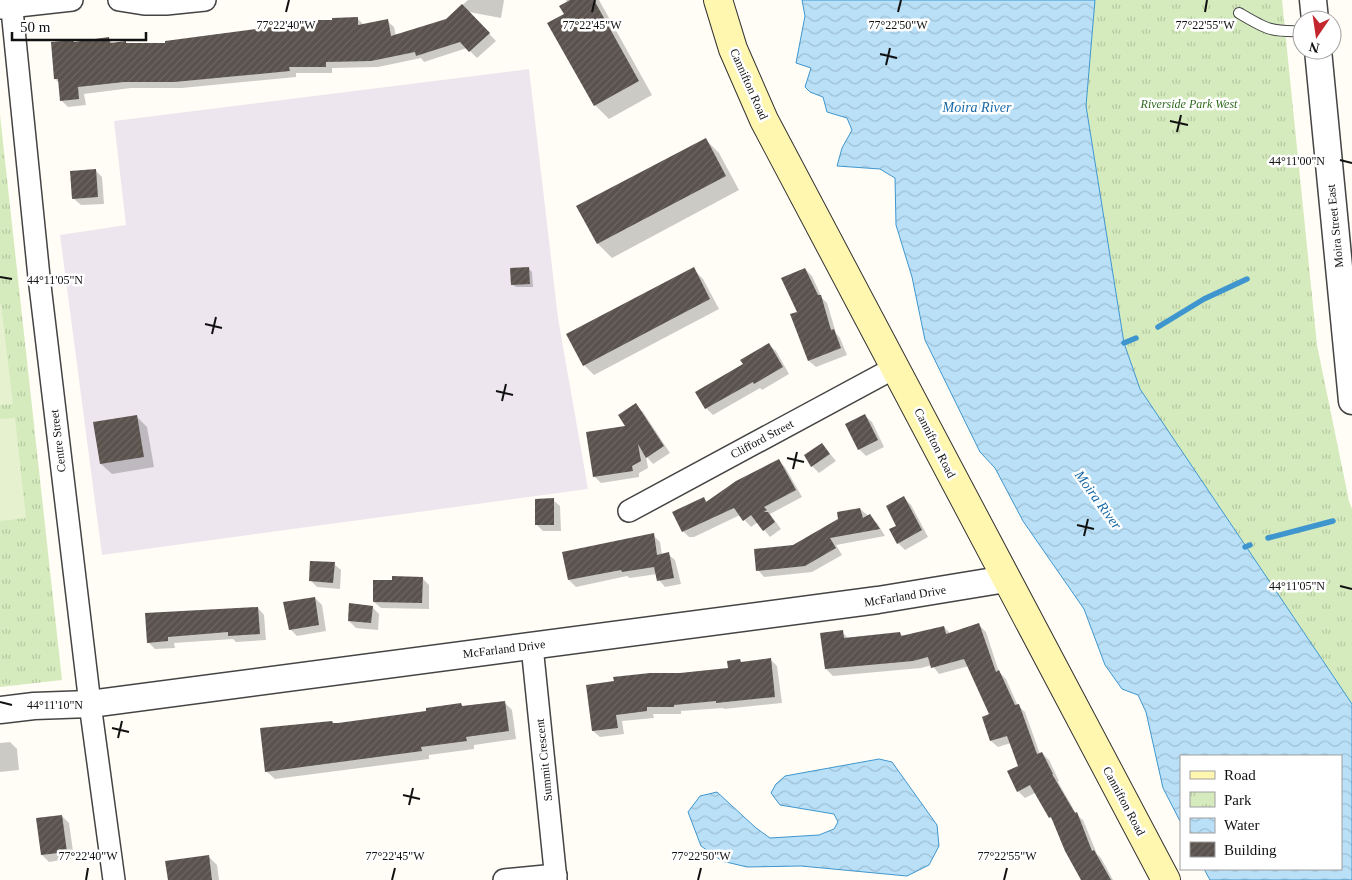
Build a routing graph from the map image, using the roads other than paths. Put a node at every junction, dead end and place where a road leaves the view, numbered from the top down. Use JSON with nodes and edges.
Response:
{"nodes":[{"id":1,"x":72,"y":0,"type":"edge"},
{"id":2,"x":119,"y":0,"type":"edge"},
{"id":3,"x":204,"y":0,"type":"edge"},
{"id":4,"x":718,"y":0,"type":"edge"},
{"id":5,"x":8,"y":5,"type":"edge"},
{"id":6,"x":1239,"y":13,"type":"dead end"},
{"id":7,"x":1292,"y":30,"type":"edge"},
{"id":8,"x":1319,"y":60,"type":"edge"},
{"id":9,"x":1350,"y":361,"type":"edge"},
{"id":10,"x":896,"y":367,"type":"junction"},
{"id":11,"x":1352,"y":401,"type":"edge"},
{"id":12,"x":629,"y":511,"type":"dead end"},
{"id":13,"x":1006,"y":579,"type":"junction"},
{"id":14,"x":532,"y":646,"type":"junction"},
{"id":15,"x":90,"y":704,"type":"junction"},
{"id":16,"x":0,"y":710,"type":"edge"},
{"id":17,"x":556,"y":877,"type":"edge"},
{"id":18,"x":114,"y":880,"type":"edge"},
{"id":19,"x":504,"y":880,"type":"edge"},
{"id":20,"x":1166,"y":880,"type":"edge"}],
"edges":[{"from":1,"to":5,"type":"street"},
{"from":2,"to":3,"type":"street"},
{"from":4,"to":10,"type":"main road","name":"Cannifton Road"},
{"from":5,"to":15,"type":"street","name":"Centre Street"},
{"from":6,"to":7,"type":"lane"},
{"from":8,"to":9,"type":"street","name":"Moira Street East"},
{"from":9,"to":11,"type":"street","name":"Moira Street East"},
{"from":10,"to":12,"type":"street","name":"Clifford Street"},
{"from":10,"to":13,"type":"main road","name":"Cannifton Road"},
{"from":13,"to":14,"type":"street","name":"McFarland Drive"},
{"from":13,"to":20,"type":"main road","name":"Cannifton Road"},
{"from":14,"to":15,"type":"street","name":"McFarland Drive"},
{"from":14,"to":17,"type":"street","name":"Summit Crescent"},
{"from":15,"to":16,"type":"street","name":"McFarland Drive"},
{"from":15,"to":18,"type":"street","name":"Centre Street"},
{"from":17,"to":19,"type":"street","name":"Summit Crescent"}]}
